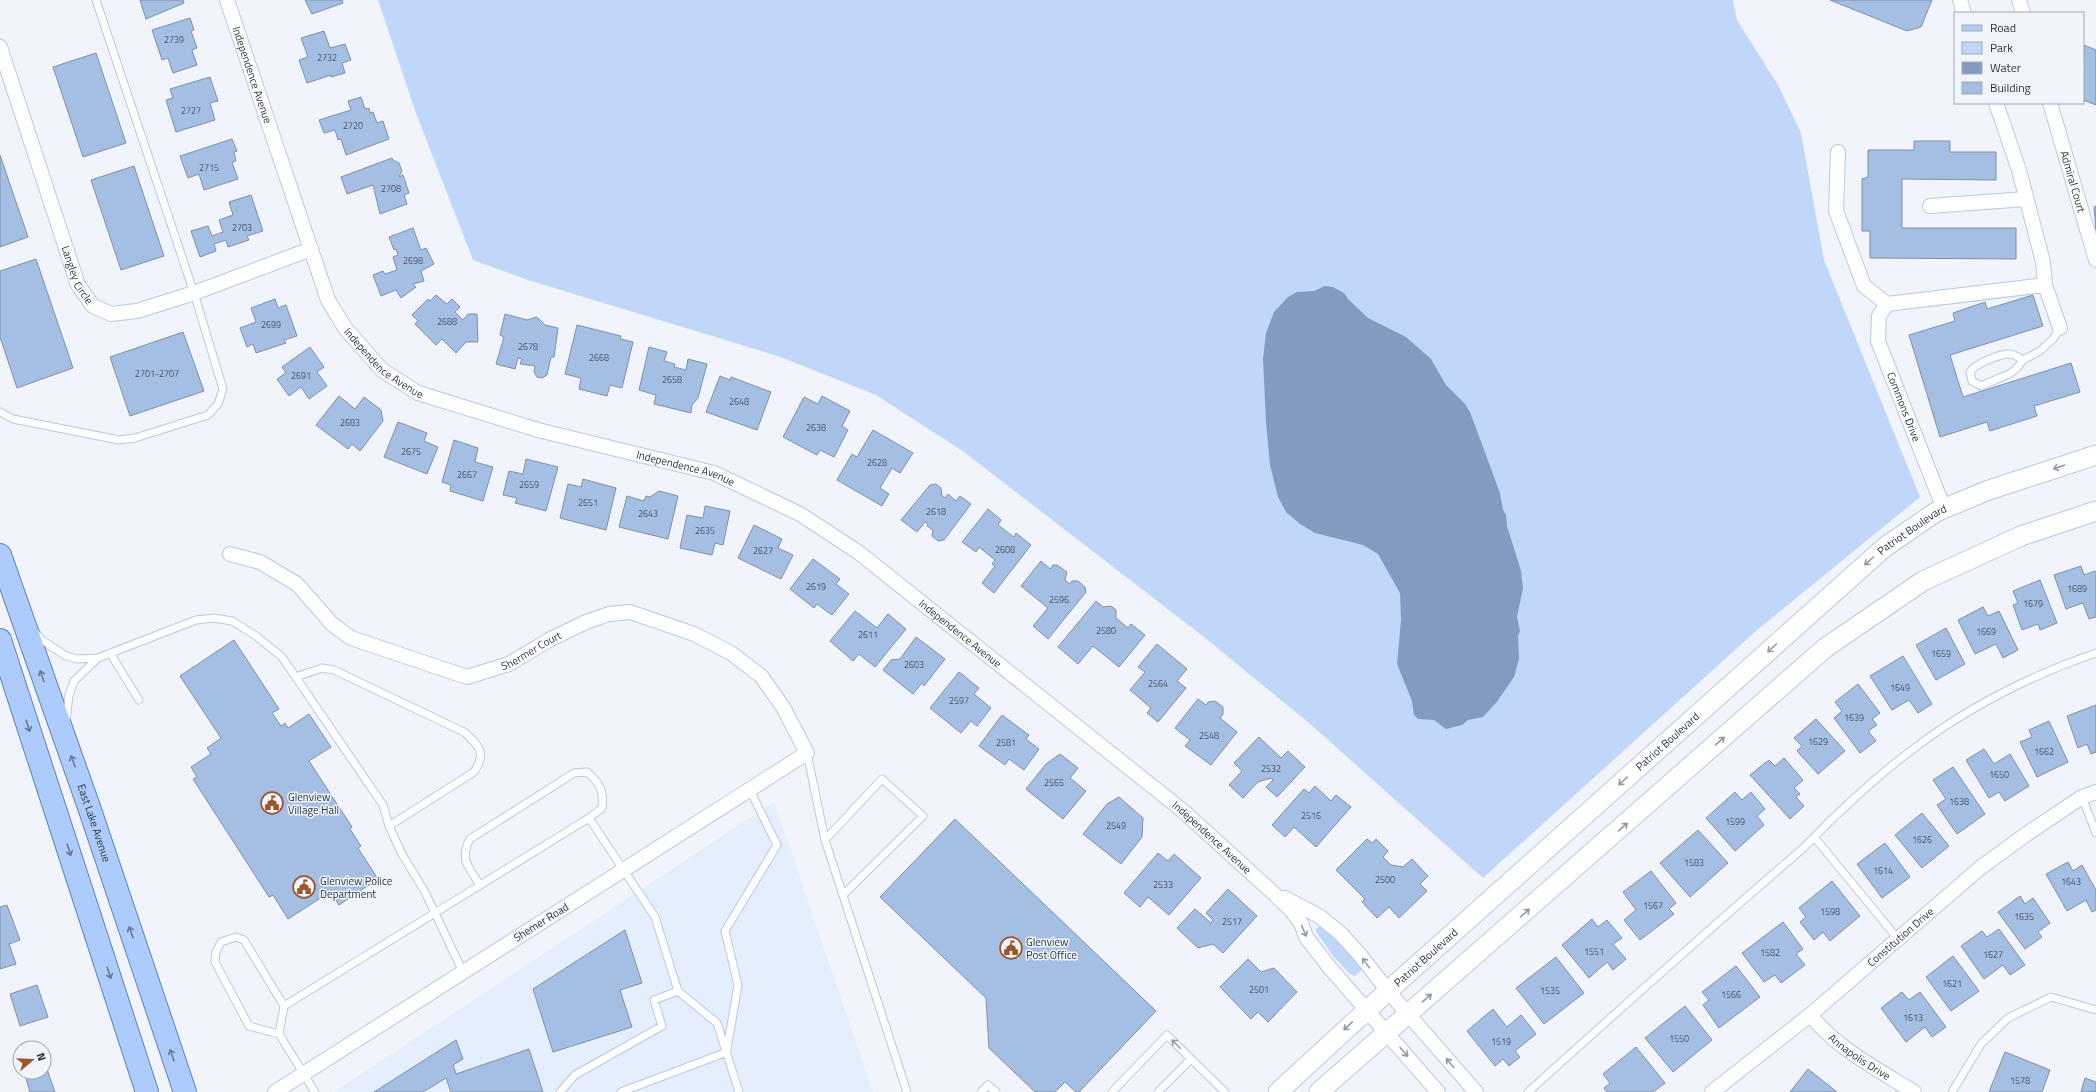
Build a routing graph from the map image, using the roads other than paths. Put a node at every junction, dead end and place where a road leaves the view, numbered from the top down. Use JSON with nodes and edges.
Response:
{"nodes":[{"id":1,"x":96,"y":0,"type":"edge"},
{"id":2,"x":227,"y":0,"type":"edge"},
{"id":3,"x":1960,"y":0,"type":"edge"},
{"id":4,"x":2019,"y":0,"type":"edge"},
{"id":5,"x":1964,"y":12,"type":"edge"},
{"id":6,"x":2023,"y":12,"type":"edge"},
{"id":7,"x":0,"y":47,"type":"edge"},
{"id":8,"x":1996,"y":104,"type":"edge"},
{"id":9,"x":2050,"y":104,"type":"edge"},
{"id":10,"x":1838,"y":152,"type":"dead end"},
{"id":11,"x":2026,"y":200,"type":"junction"},
{"id":12,"x":1930,"y":206,"type":"dead end"},
{"id":13,"x":311,"y":249,"type":"junction"},
{"id":14,"x":2096,"y":260,"type":"edge"},
{"id":15,"x":2045,"y":285,"type":"junction"},
{"id":16,"x":194,"y":293,"type":"junction"},
{"id":17,"x":1887,"y":304,"type":"junction"},
{"id":18,"x":2060,"y":328,"type":"joint"},
{"id":19,"x":2023,"y":360,"type":"junction"},
{"id":20,"x":0,"y":412,"type":"edge"},
{"id":21,"x":2096,"y":454,"type":"edge"},
{"id":22,"x":1944,"y":509,"type":"junction"},
{"id":23,"x":2096,"y":511,"type":"edge"},
{"id":24,"x":230,"y":554,"type":"dead end"},
{"id":25,"x":0,"y":555,"type":"edge"},
{"id":26,"x":22,"y":617,"type":"junction"},
{"id":27,"x":0,"y":640,"type":"edge"},
{"id":28,"x":2096,"y":653,"type":"edge"},
{"id":29,"x":110,"y":654,"type":"junction"},
{"id":30,"x":98,"y":658,"type":"junction"},
{"id":31,"x":296,"y":677,"type":"junction"},
{"id":32,"x":139,"y":700,"type":"dead end"},
{"id":33,"x":65,"y":739,"type":"junction"},
{"id":34,"x":807,"y":753,"type":"junction"},
{"id":35,"x":750,"y":790,"type":"junction"},
{"id":36,"x":2096,"y":792,"type":"edge"},
{"id":37,"x":2082,"y":797,"type":"junction"},
{"id":38,"x":589,"y":818,"type":"junction"},
{"id":39,"x":389,"y":826,"type":"junction"},
{"id":40,"x":2096,"y":833,"type":"edge"},
{"id":41,"x":1815,"y":838,"type":"junction"},
{"id":42,"x":825,"y":840,"type":"junction"},
{"id":43,"x":623,"y":871,"type":"junction"},
{"id":44,"x":480,"y":885,"type":"junction"},
{"id":45,"x":1270,"y":890,"type":"junction"},
{"id":46,"x":843,"y":896,"type":"junction"},
{"id":47,"x":434,"y":913,"type":"junction"},
{"id":48,"x":1898,"y":938,"type":"junction"},
{"id":49,"x":463,"y":972,"type":"junction"},
{"id":50,"x":678,"y":991,"type":"junction"},
{"id":51,"x":1388,"y":991,"type":"junction"},
{"id":52,"x":284,"y":1006,"type":"junction"},
{"id":53,"x":1367,"y":1010,"type":"junction"},
{"id":54,"x":2096,"y":1010,"type":"edge"},
{"id":55,"x":1408,"y":1015,"type":"junction"},
{"id":56,"x":1810,"y":1015,"type":"junction"},
{"id":57,"x":1387,"y":1033,"type":"junction"},
{"id":58,"x":279,"y":1034,"type":"junction"},
{"id":59,"x":726,"y":1052,"type":"junction"},
{"id":60,"x":1191,"y":1058,"type":"junction"},
{"id":61,"x":303,"y":1074,"type":"junction"},
{"id":62,"x":147,"y":1092,"type":"edge"},
{"id":63,"x":185,"y":1092,"type":"edge"},
{"id":64,"x":275,"y":1092,"type":"edge"},
{"id":65,"x":315,"y":1092,"type":"edge"},
{"id":66,"x":560,"y":1092,"type":"edge"},
{"id":67,"x":621,"y":1092,"type":"edge"},
{"id":68,"x":739,"y":1092,"type":"edge"},
{"id":69,"x":907,"y":1092,"type":"edge"},
{"id":70,"x":981,"y":1092,"type":"edge"},
{"id":71,"x":996,"y":1092,"type":"edge"},
{"id":72,"x":1112,"y":1092,"type":"edge"},
{"id":73,"x":1158,"y":1092,"type":"edge"},
{"id":74,"x":1225,"y":1092,"type":"edge"},
{"id":75,"x":1278,"y":1092,"type":"edge"},
{"id":76,"x":1319,"y":1092,"type":"edge"},
{"id":77,"x":1438,"y":1092,"type":"edge"},
{"id":78,"x":1476,"y":1092,"type":"edge"},
{"id":79,"x":1528,"y":1092,"type":"edge"},
{"id":80,"x":1712,"y":1092,"type":"edge"},
{"id":81,"x":1914,"y":1092,"type":"edge"},
{"id":82,"x":1952,"y":1092,"type":"edge"}],
"edges":[{"from":1,"to":16,"type":"lane"},
{"from":2,"to":13,"type":"street","name":"Independence Avenue"},
{"from":3,"to":5,"type":"street"},
{"from":4,"to":6,"type":"street"},
{"from":7,"to":16,"type":"street","name":"Langley Circle"},
{"from":8,"to":11,"type":"street"},
{"from":9,"to":14,"type":"street","name":"Admiral Court"},
{"from":10,"to":17,"type":"street"},
{"from":11,"to":12,"type":"street"},
{"from":11,"to":15,"type":"street"},
{"from":13,"to":16,"type":"street","name":"Langley Circle"},
{"from":13,"to":45,"type":"street","name":"Independence Avenue"},
{"from":15,"to":17,"type":"street"},
{"from":15,"to":18,"type":"street"},
{"from":16,"to":20,"type":"lane"},
{"from":17,"to":22,"type":"street","name":"Commons Drive"},
{"from":18,"to":19,"type":"lane"},
{"from":19,"to":19,"type":"lane"},
{"from":21,"to":22,"type":"main road","name":"Patriot Boulevard","one_way":true},
{"from":22,"to":51,"type":"main road","name":"Patriot Boulevard","one_way":true},
{"from":55,"to":23,"type":"main road","one_way":true},
{"from":24,"to":34,"type":"street","name":"Shermer Court"},
{"from":25,"to":26,"type":"main road","name":"East Lake Avenue"},
{"from":26,"to":30,"type":"lane"},
{"from":33,"to":26,"type":"main road","name":"East Lake Avenue","one_way":true},
{"from":27,"to":62,"type":"main road","one_way":true},
{"from":28,"to":41,"type":"lane"},
{"from":29,"to":30,"type":"lane"},
{"from":29,"to":31,"type":"lane"},
{"from":29,"to":32,"type":"lane"},
{"from":30,"to":33,"type":"lane"},
{"from":31,"to":39,"type":"lane"},
{"from":31,"to":39,"type":"lane"},
{"from":63,"to":33,"type":"main road","name":"East Lake Avenue","one_way":true},
{"from":34,"to":35,"type":"street","name":"Shemer Road"},
{"from":34,"to":42,"type":"lane"},
{"from":35,"to":43,"type":"street","name":"Shemer Road"},
{"from":35,"to":59,"type":"lane"},
{"from":36,"to":37,"type":"street","name":"Constitution Drive"},
{"from":37,"to":40,"type":"lane"},
{"from":37,"to":48,"type":"street","name":"Constitution Drive"},
{"from":38,"to":43,"type":"lane"},
{"from":38,"to":44,"type":"lane"},
{"from":38,"to":44,"type":"lane"},
{"from":39,"to":47,"type":"lane"},
{"from":41,"to":48,"type":"lane"},
{"from":41,"to":79,"type":"lane"},
{"from":42,"to":46,"type":"lane"},
{"from":42,"to":46,"type":"lane"},
{"from":43,"to":49,"type":"street","name":"Shemer Road"},
{"from":43,"to":50,"type":"lane"},
{"from":44,"to":47,"type":"lane"},
{"from":51,"to":45,"type":"street","name":"Independence Avenue","one_way":true},
{"from":45,"to":53,"type":"street","name":"Independence Avenue","one_way":true},
{"from":46,"to":69,"type":"lane"},
{"from":47,"to":49,"type":"lane"},
{"from":47,"to":52,"type":"lane"},
{"from":48,"to":56,"type":"street","name":"Constitution Drive"},
{"from":49,"to":61,"type":"street","name":"Shemer Road"},
{"from":50,"to":59,"type":"lane"},
{"from":50,"to":66,"type":"lane"},
{"from":51,"to":53,"type":"main road","name":"Patriot Boulevard"},
{"from":51,"to":55,"type":"street","name":"Independence Avenue"},
{"from":52,"to":58,"type":"lane"},
{"from":52,"to":58,"type":"lane"},
{"from":53,"to":57,"type":"street","name":"Independence Avenue"},
{"from":53,"to":75,"type":"main road","name":"Patriot Boulevard","one_way":true},
{"from":54,"to":82,"type":"lane"},
{"from":55,"to":57,"type":"main road"},
{"from":78,"to":55,"type":"street","name":"Independence Avenue","one_way":true},
{"from":56,"to":80,"type":"street","name":"Constitution Drive"},
{"from":56,"to":81,"type":"street","name":"Annapolis Drive"},
{"from":57,"to":76,"type":"main road"},
{"from":57,"to":77,"type":"street","name":"Independence Avenue","one_way":true},
{"from":58,"to":61,"type":"lane"},
{"from":59,"to":67,"type":"lane"},
{"from":59,"to":68,"type":"lane"},
{"from":60,"to":72,"type":"lane","one_way":true},
{"from":60,"to":73,"type":"lane"},
{"from":60,"to":74,"type":"lane"},
{"from":61,"to":64,"type":"street","name":"Shemer Road"},
{"from":61,"to":65,"type":"lane"},
{"from":70,"to":71,"type":"lane"}]}
